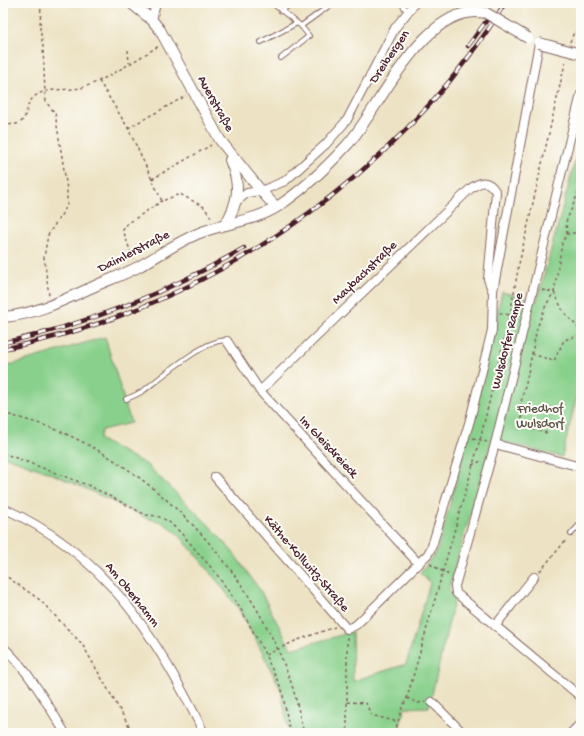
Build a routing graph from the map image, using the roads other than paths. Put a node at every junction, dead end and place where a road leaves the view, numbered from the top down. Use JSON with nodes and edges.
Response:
{"nodes":[{"id":1,"x":131,"y":3,"type":"edge"},
{"id":2,"x":156,"y":3,"type":"edge"},
{"id":3,"x":272,"y":3,"type":"edge"},
{"id":4,"x":292,"y":3,"type":"edge"},
{"id":5,"x":333,"y":3,"type":"edge"},
{"id":6,"x":400,"y":3,"type":"edge"},
{"id":7,"x":415,"y":3,"type":"edge"},
{"id":8,"x":472,"y":5,"type":"edge"},
{"id":9,"x":281,"y":10,"type":"junction"},
{"id":10,"x":407,"y":11,"type":"junction"},
{"id":11,"x":152,"y":20,"type":"junction"},
{"id":12,"x":299,"y":24,"type":"junction"},
{"id":13,"x":260,"y":42,"type":"dead end"},
{"id":14,"x":539,"y":43,"type":"junction"},
{"id":15,"x":581,"y":54,"type":"edge"},
{"id":16,"x":281,"y":58,"type":"dead end"},
{"id":17,"x":581,"y":94,"type":"edge"},
{"id":18,"x":220,"y":140,"type":"junction"},
{"id":19,"x":261,"y":191,"type":"junction"},
{"id":20,"x":236,"y":202,"type":"junction"},
{"id":21,"x":276,"y":207,"type":"junction"},
{"id":22,"x":221,"y":226,"type":"junction"},
{"id":23,"x":493,"y":291,"type":"junction"},
{"id":24,"x":3,"y":318,"type":"edge"},
{"id":25,"x":227,"y":341,"type":"joint"},
{"id":26,"x":260,"y":391,"type":"junction"},
{"id":27,"x":126,"y":399,"type":"dead end"},
{"id":28,"x":495,"y":444,"type":"junction"},
{"id":29,"x":581,"y":467,"type":"edge"},
{"id":30,"x":215,"y":477,"type":"dead end"},
{"id":31,"x":3,"y":508,"type":"edge"},
{"id":32,"x":581,"y":523,"type":"edge"},
{"id":33,"x":571,"y":534,"type":"road end"},
{"id":34,"x":421,"y":562,"type":"junction"},
{"id":35,"x":534,"y":578,"type":"road end"},
{"id":36,"x":495,"y":626,"type":"junction"},
{"id":37,"x":3,"y":647,"type":"edge"},
{"id":38,"x":581,"y":697,"type":"edge"},
{"id":39,"x":432,"y":702,"type":"road end"},
{"id":40,"x":581,"y":724,"type":"edge"},
{"id":41,"x":65,"y":733,"type":"edge"},
{"id":42,"x":204,"y":733,"type":"edge"},
{"id":43,"x":463,"y":733,"type":"edge"},
{"id":44,"x":571,"y":733,"type":"edge"}],
"edges":[{"from":1,"to":11,"type":"street","name":"Auerstraße"},
{"from":2,"to":11,"type":"street"},
{"from":3,"to":9,"type":"lane"},
{"from":4,"to":9,"type":"lane"},
{"from":5,"to":12,"type":"lane"},
{"from":6,"to":10,"type":"lane"},
{"from":7,"to":10,"type":"street"},
{"from":8,"to":14,"type":"street","name":"Dreibergen","bridge":true},
{"from":8,"to":21,"type":"street","name":"Dreibergen"},
{"from":9,"to":12,"type":"lane"},
{"from":10,"to":19,"type":"street"},
{"from":11,"to":18,"type":"street","name":"Auerstraße"},
{"from":12,"to":13,"type":"lane"},
{"from":12,"to":16,"type":"lane"},
{"from":14,"to":15,"type":"street","name":"Dreibergen","bridge":true},
{"from":14,"to":23,"type":"street"},
{"from":17,"to":28,"type":"street","name":"Wulsdorfer Rampe"},
{"from":18,"to":19,"type":"street","name":"Auerstraße"},
{"from":18,"to":20,"type":"street"},
{"from":19,"to":20,"type":"street"},
{"from":19,"to":21,"type":"street","name":"Auerstraße"},
{"from":20,"to":22,"type":"street"},
{"from":21,"to":22,"type":"street","name":"Daimlerstraße"},
{"from":22,"to":24,"type":"street","name":"Daimlerstraße"},
{"from":23,"to":26,"type":"street","name":"Maybachstraße"},
{"from":23,"to":34,"type":"street","name":"Käthe-Kollwitz-Straße"},
{"from":25,"to":26,"type":"street","name":"Im Gleisdreieck"},
{"from":25,"to":27,"type":"lane"},
{"from":26,"to":34,"type":"street","name":"Im Gleisdreieck"},
{"from":28,"to":29,"type":"street"},
{"from":28,"to":36,"type":"street","name":"Wulsdorfer Rampe"},
{"from":30,"to":34,"type":"street","name":"Käthe-Kollwitz-Straße"},
{"from":31,"to":42,"type":"street","name":"Am Oberhamm"},
{"from":32,"to":33,"type":"lane"},
{"from":35,"to":36,"type":"street"},
{"from":36,"to":38,"type":"street"},
{"from":37,"to":41,"type":"street"},
{"from":39,"to":43,"type":"street"},
{"from":40,"to":44,"type":"street"}]}
